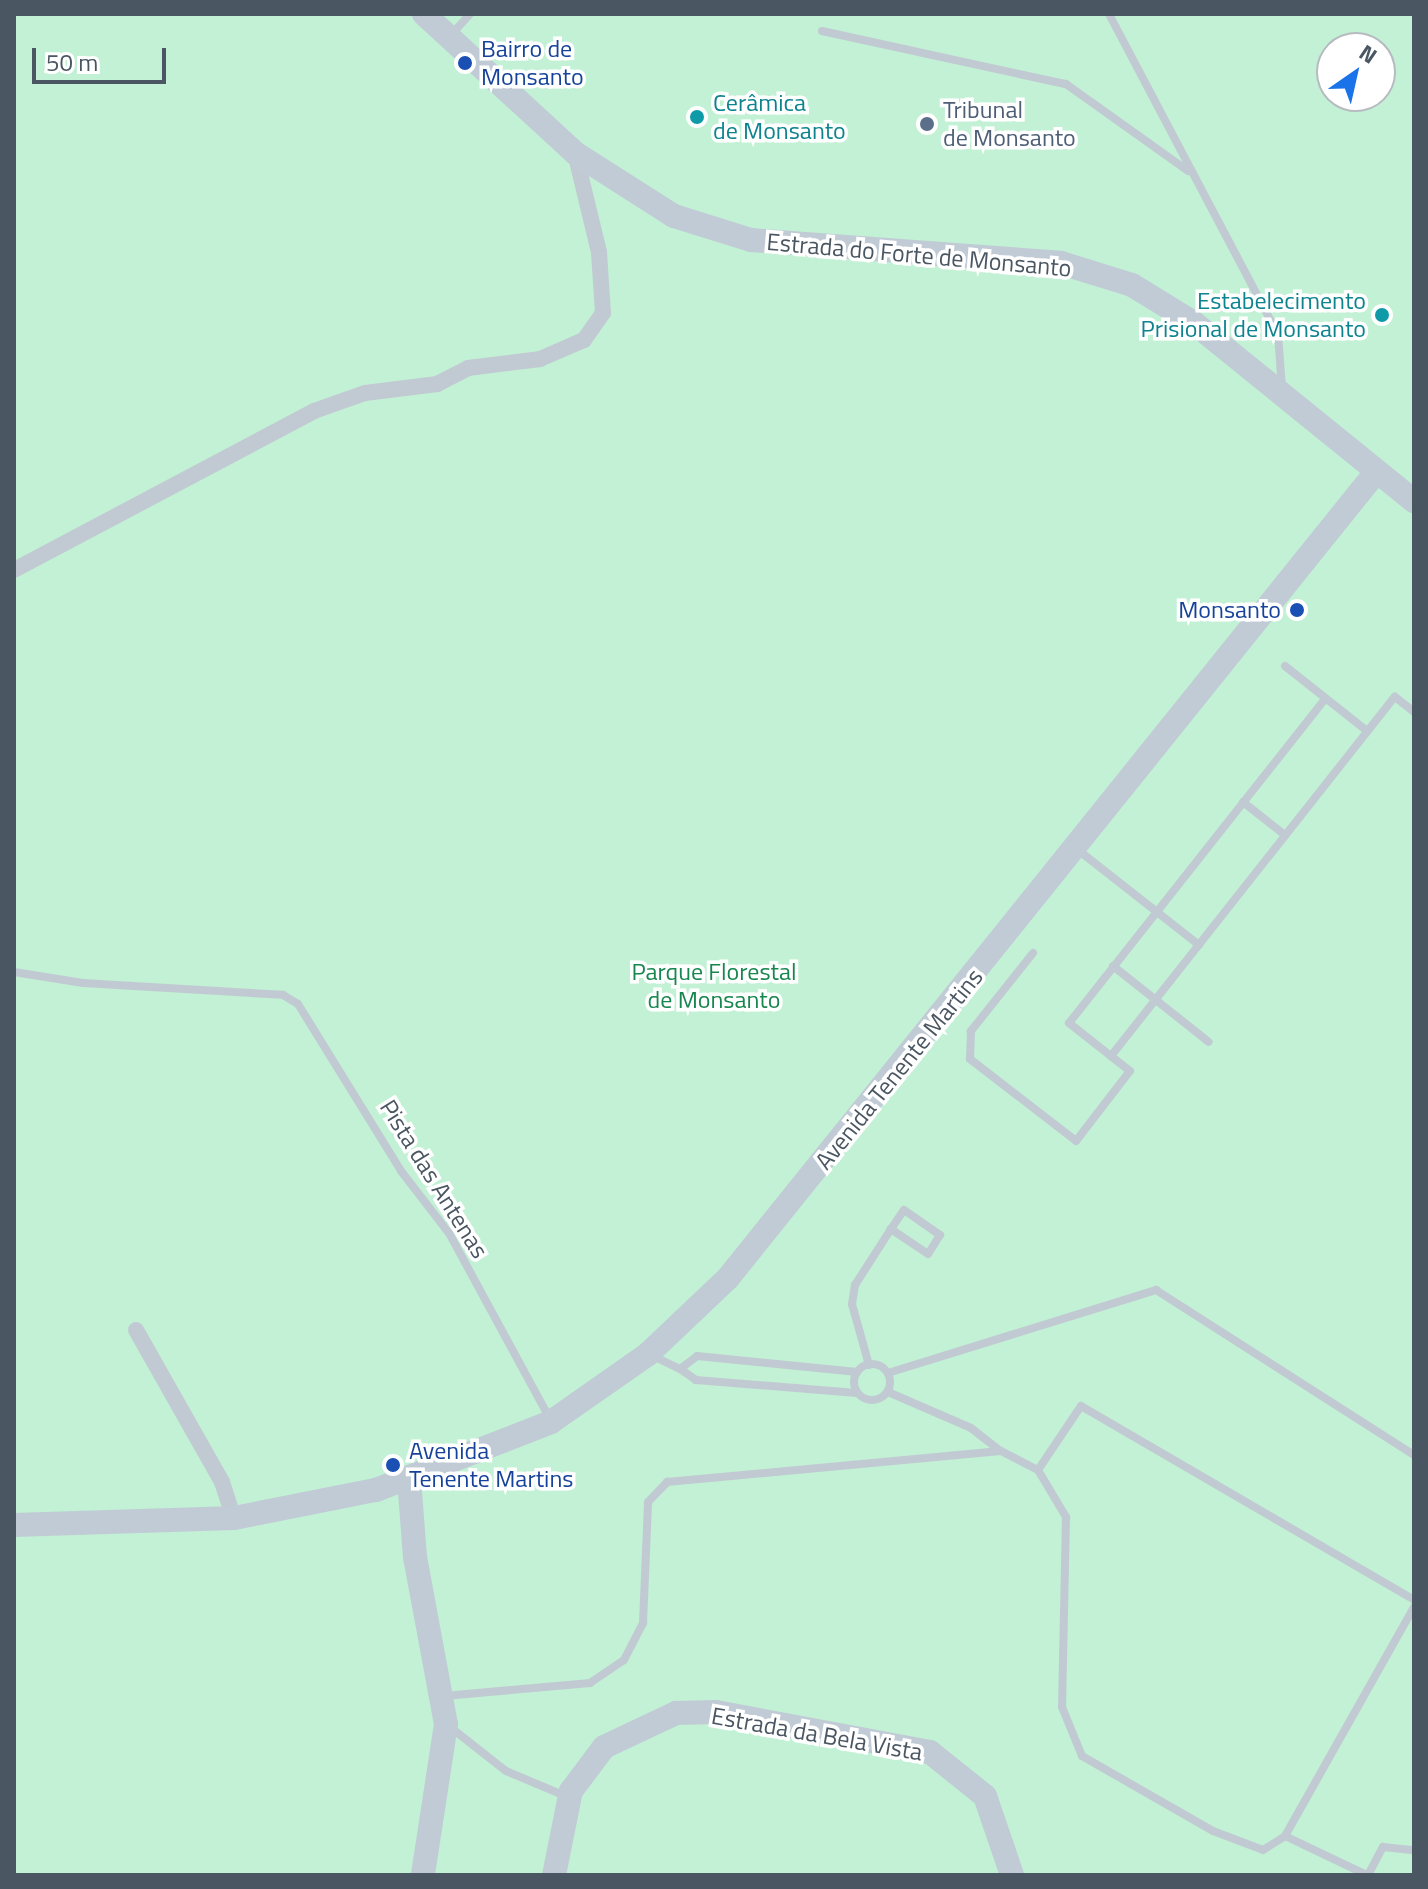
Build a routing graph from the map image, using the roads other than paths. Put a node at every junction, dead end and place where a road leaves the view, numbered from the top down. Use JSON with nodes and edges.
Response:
{"nodes":[{"id":1,"x":424,"y":14,"type":"edge"},
{"id":2,"x":470,"y":14,"type":"edge"},
{"id":3,"x":1109,"y":14,"type":"edge"},
{"id":4,"x":447,"y":26,"type":"edge"},
{"id":5,"x":822,"y":31,"type":"dead end"},
{"id":6,"x":575,"y":153,"type":"junction"},
{"id":7,"x":1192,"y":174,"type":"junction"},
{"id":8,"x":1284,"y":400,"type":"junction"},
{"id":9,"x":1376,"y":472,"type":"junction"},
{"id":10,"x":1414,"y":501,"type":"edge"},
{"id":11,"x":14,"y":570,"type":"edge"},
{"id":12,"x":1285,"y":666,"type":"dead end"},
{"id":13,"x":1325,"y":699,"type":"junction"},
{"id":14,"x":1414,"y":712,"type":"edge"},
{"id":15,"x":1367,"y":731,"type":"junction"},
{"id":16,"x":1243,"y":802,"type":"junction"},
{"id":17,"x":1285,"y":835,"type":"junction"},
{"id":18,"x":1078,"y":850,"type":"junction"},
{"id":19,"x":1157,"y":912,"type":"junction"},
{"id":20,"x":1199,"y":945,"type":"junction"},
{"id":21,"x":1033,"y":953,"type":"dead end"},
{"id":22,"x":1113,"y":966,"type":"junction"},
{"id":23,"x":14,"y":972,"type":"edge"},
{"id":24,"x":1155,"y":999,"type":"junction"},
{"id":25,"x":1209,"y":1042,"type":"dead end"},
{"id":26,"x":1111,"y":1056,"type":"junction"},
{"id":27,"x":891,"y":1229,"type":"junction"},
{"id":28,"x":136,"y":1330,"type":"dead end"},
{"id":29,"x":648,"y":1354,"type":"junction"},
{"id":30,"x":869,"y":1365,"type":"junction"},
{"id":31,"x":680,"y":1369,"type":"junction"},
{"id":32,"x":857,"y":1372,"type":"junction"},
{"id":33,"x":888,"y":1373,"type":"junction"},
{"id":34,"x":888,"y":1392,"type":"junction"},
{"id":35,"x":857,"y":1393,"type":"junction"},
{"id":36,"x":551,"y":1422,"type":"junction"},
{"id":37,"x":1001,"y":1451,"type":"junction"},
{"id":38,"x":1414,"y":1455,"type":"edge"},
{"id":39,"x":1038,"y":1470,"type":"junction"},
{"id":40,"x":409,"y":1479,"type":"junction"},
{"id":41,"x":234,"y":1518,"type":"junction"},
{"id":42,"x":14,"y":1525,"type":"edge"},
{"id":43,"x":1414,"y":1600,"type":"edge"},
{"id":44,"x":1414,"y":1607,"type":"edge"},
{"id":45,"x":444,"y":1696,"type":"junction"},
{"id":46,"x":442,"y":1723,"type":"junction"},
{"id":47,"x":569,"y":1797,"type":"junction"},
{"id":48,"x":1285,"y":1836,"type":"junction"},
{"id":49,"x":1414,"y":1850,"type":"edge"},
{"id":50,"x":423,"y":1875,"type":"edge"},
{"id":51,"x":554,"y":1875,"type":"edge"},
{"id":52,"x":1012,"y":1875,"type":"edge"},
{"id":53,"x":1368,"y":1875,"type":"edge"}],
"edges":[{"from":1,"to":4,"type":"street","name":"Estrada do Forte de Monsanto"},
{"from":2,"to":4,"type":"lane"},
{"from":3,"to":7,"type":"lane"},
{"from":4,"to":6,"type":"street","name":"Estrada do Forte de Monsanto"},
{"from":5,"to":7,"type":"lane"},
{"from":6,"to":8,"type":"street","name":"Estrada do Forte de Monsanto"},
{"from":6,"to":11,"type":"street"},
{"from":7,"to":8,"type":"lane"},
{"from":8,"to":9,"type":"street","name":"Estrada do Forte de Monsanto"},
{"from":9,"to":10,"type":"street","name":"Estrada do Forte de Monsanto"},
{"from":9,"to":18,"type":"street","name":"Avenida Tenente Martins"},
{"from":12,"to":13,"type":"lane"},
{"from":13,"to":15,"type":"lane"},
{"from":13,"to":16,"type":"lane"},
{"from":14,"to":15,"type":"lane"},
{"from":15,"to":17,"type":"lane"},
{"from":16,"to":17,"type":"lane"},
{"from":16,"to":19,"type":"lane"},
{"from":17,"to":20,"type":"lane"},
{"from":18,"to":19,"type":"lane"},
{"from":18,"to":29,"type":"street","name":"Avenida Tenente Martins"},
{"from":19,"to":20,"type":"lane"},
{"from":19,"to":22,"type":"lane"},
{"from":20,"to":24,"type":"lane"},
{"from":21,"to":26,"type":"lane"},
{"from":22,"to":24,"type":"lane"},
{"from":22,"to":26,"type":"lane"},
{"from":23,"to":36,"type":"lane","name":"Pista das Antenas"},
{"from":24,"to":25,"type":"lane"},
{"from":24,"to":26,"type":"lane"},
{"from":27,"to":27,"type":"lane"},
{"from":27,"to":30,"type":"lane"},
{"from":28,"to":41,"type":"street"},
{"from":29,"to":31,"type":"lane"},
{"from":29,"to":36,"type":"street","name":"Avenida Tenente Martins"},
{"from":30,"to":32,"type":"lane"},
{"from":30,"to":33,"type":"lane"},
{"from":31,"to":32,"type":"lane"},
{"from":31,"to":35,"type":"lane"},
{"from":32,"to":35,"type":"lane"},
{"from":33,"to":34,"type":"lane"},
{"from":33,"to":38,"type":"lane"},
{"from":34,"to":35,"type":"lane"},
{"from":34,"to":37,"type":"lane"},
{"from":36,"to":40,"type":"street","name":"Avenida Tenente Martins"},
{"from":37,"to":39,"type":"lane"},
{"from":37,"to":45,"type":"lane"},
{"from":39,"to":43,"type":"lane"},
{"from":39,"to":48,"type":"lane"},
{"from":40,"to":41,"type":"street","name":"Avenida Tenente Martins"},
{"from":40,"to":45,"type":"street"},
{"from":41,"to":42,"type":"street","name":"Avenida Tenente Martins"},
{"from":44,"to":48,"type":"lane"},
{"from":45,"to":46,"type":"street"},
{"from":46,"to":47,"type":"lane"},
{"from":46,"to":50,"type":"street"},
{"from":47,"to":51,"type":"street","name":"Estrada da Bela Vista"},
{"from":47,"to":52,"type":"street","name":"Estrada da Bela Vista"},
{"from":48,"to":53,"type":"lane"},
{"from":49,"to":53,"type":"lane"}]}
